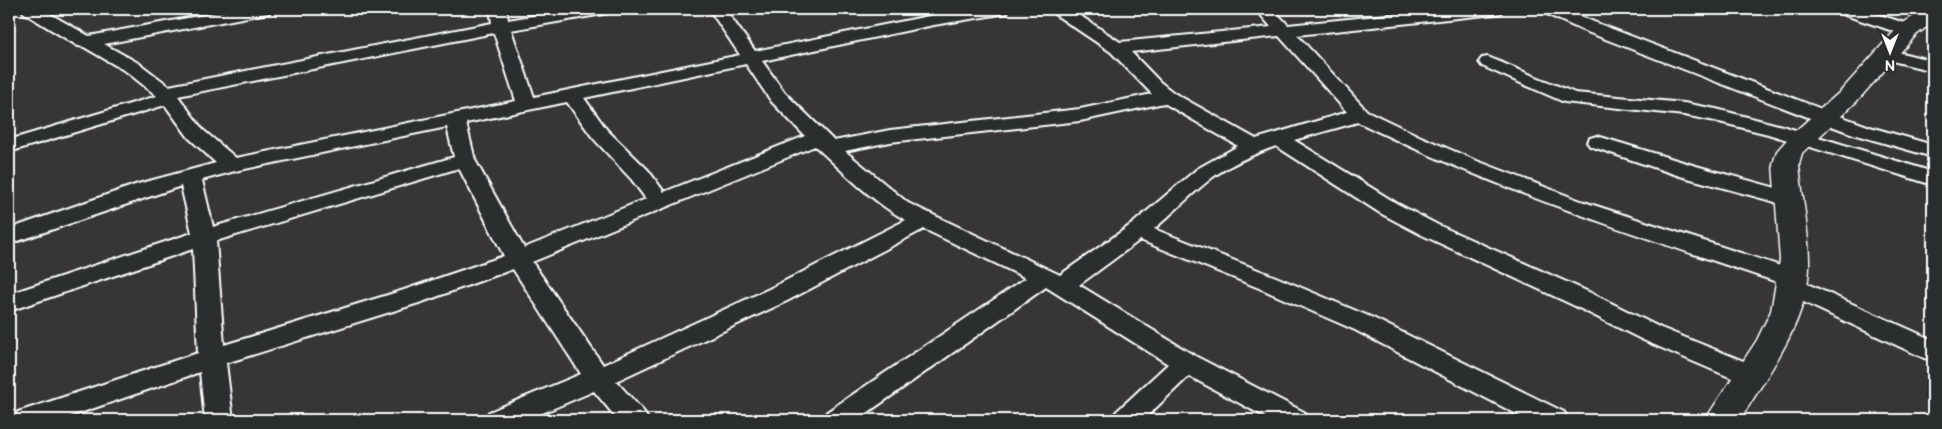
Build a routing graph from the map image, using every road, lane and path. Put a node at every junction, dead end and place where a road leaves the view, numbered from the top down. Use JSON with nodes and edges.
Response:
{"nodes":[{"id":1,"x":30,"y":9,"type":"edge"},
{"id":2,"x":263,"y":9,"type":"edge"},
{"id":3,"x":603,"y":9,"type":"edge"},
{"id":4,"x":717,"y":9,"type":"edge"},
{"id":5,"x":1001,"y":9,"type":"edge"},
{"id":6,"x":1059,"y":9,"type":"edge"},
{"id":7,"x":1264,"y":9,"type":"edge"},
{"id":8,"x":1494,"y":9,"type":"edge"},
{"id":9,"x":1550,"y":9,"type":"edge"},
{"id":10,"x":1845,"y":9,"type":"edge"},
{"id":11,"x":1933,"y":13,"type":"edge"},
{"id":12,"x":929,"y":14,"type":"edge"},
{"id":13,"x":499,"y":17,"type":"edge"},
{"id":14,"x":1908,"y":30,"type":"junction"},
{"id":15,"x":1283,"y":31,"type":"junction"},
{"id":16,"x":84,"y":42,"type":"junction"},
{"id":17,"x":1117,"y":48,"type":"junction"},
{"id":18,"x":1886,"y":54,"type":"junction"},
{"id":19,"x":753,"y":58,"type":"junction"},
{"id":20,"x":1488,"y":62,"type":"dead end"},
{"id":21,"x":1933,"y":66,"type":"edge"},
{"id":22,"x":571,"y":94,"type":"junction"},
{"id":23,"x":167,"y":95,"type":"junction"},
{"id":24,"x":1167,"y":97,"type":"junction"},
{"id":25,"x":526,"y":102,"type":"junction"},
{"id":26,"x":1360,"y":115,"type":"junction"},
{"id":27,"x":1825,"y":117,"type":"junction"},
{"id":28,"x":455,"y":118,"type":"junction"},
{"id":29,"x":1279,"y":139,"type":"junction"},
{"id":30,"x":1801,"y":139,"type":"junction"},
{"id":31,"x":1597,"y":142,"type":"dead end"},
{"id":32,"x":823,"y":143,"type":"junction"},
{"id":33,"x":9,"y":146,"type":"edge"},
{"id":34,"x":1253,"y":146,"type":"junction"},
{"id":35,"x":1933,"y":150,"type":"edge"},
{"id":36,"x":465,"y":160,"type":"junction"},
{"id":37,"x":232,"y":165,"type":"junction"},
{"id":38,"x":190,"y":176,"type":"junction"},
{"id":39,"x":1933,"y":179,"type":"edge"},
{"id":40,"x":1790,"y":199,"type":"junction"},
{"id":41,"x":660,"y":202,"type":"junction"},
{"id":42,"x":923,"y":220,"type":"junction"},
{"id":43,"x":1137,"y":231,"type":"junction"},
{"id":44,"x":9,"y":237,"type":"edge"},
{"id":45,"x":204,"y":237,"type":"junction"},
{"id":46,"x":518,"y":259,"type":"junction"},
{"id":47,"x":1053,"y":281,"type":"junction"},
{"id":48,"x":1792,"y":283,"type":"junction"},
{"id":49,"x":9,"y":303,"type":"edge"},
{"id":50,"x":1933,"y":351,"type":"edge"},
{"id":51,"x":212,"y":358,"type":"junction"},
{"id":52,"x":1186,"y":363,"type":"junction"},
{"id":53,"x":1751,"y":376,"type":"junction"},
{"id":54,"x":598,"y":378,"type":"junction"},
{"id":55,"x":28,"y":420,"type":"edge"},
{"id":56,"x":219,"y":420,"type":"edge"},
{"id":57,"x":498,"y":420,"type":"edge"},
{"id":58,"x":634,"y":420,"type":"edge"},
{"id":59,"x":837,"y":420,"type":"edge"},
{"id":60,"x":1126,"y":420,"type":"edge"},
{"id":61,"x":1294,"y":420,"type":"edge"},
{"id":62,"x":1554,"y":420,"type":"edge"},
{"id":63,"x":1722,"y":420,"type":"edge"}],
"edges":[{"from":1,"to":16,"type":"street"},
{"from":2,"to":16,"type":"street"},
{"from":3,"to":13,"type":"street"},
{"from":4,"to":19,"type":"street"},
{"from":5,"to":12,"type":"street"},
{"from":6,"to":17,"type":"street"},
{"from":7,"to":15,"type":"street"},
{"from":8,"to":15,"type":"street"},
{"from":9,"to":27,"type":"street"},
{"from":10,"to":14,"type":"street"},
{"from":11,"to":14,"type":"street"},
{"from":12,"to":19,"type":"street"},
{"from":13,"to":23,"type":"street"},
{"from":13,"to":25,"type":"street"},
{"from":14,"to":18,"type":"street"},
{"from":15,"to":17,"type":"street"},
{"from":15,"to":26,"type":"street"},
{"from":16,"to":23,"type":"street"},
{"from":17,"to":24,"type":"street"},
{"from":18,"to":21,"type":"street"},
{"from":18,"to":27,"type":"street"},
{"from":19,"to":22,"type":"street"},
{"from":19,"to":32,"type":"street"},
{"from":20,"to":30,"type":"street"},
{"from":22,"to":25,"type":"street"},
{"from":22,"to":41,"type":"street"},
{"from":23,"to":33,"type":"street"},
{"from":23,"to":37,"type":"street"},
{"from":24,"to":32,"type":"street"},
{"from":24,"to":34,"type":"street"},
{"from":25,"to":28,"type":"street"},
{"from":26,"to":29,"type":"street"},
{"from":26,"to":48,"type":"street"},
{"from":27,"to":30,"type":"street"},
{"from":27,"to":35,"type":"street"},
{"from":28,"to":36,"type":"street"},
{"from":28,"to":37,"type":"street"},
{"from":29,"to":34,"type":"street"},
{"from":29,"to":53,"type":"street"},
{"from":30,"to":39,"type":"street"},
{"from":30,"to":40,"type":"street"},
{"from":31,"to":40,"type":"street"},
{"from":32,"to":41,"type":"street"},
{"from":32,"to":42,"type":"street"},
{"from":34,"to":43,"type":"street"},
{"from":36,"to":45,"type":"street"},
{"from":36,"to":46,"type":"street"},
{"from":37,"to":38,"type":"street"},
{"from":38,"to":44,"type":"street"},
{"from":38,"to":45,"type":"street"},
{"from":40,"to":48,"type":"street"},
{"from":41,"to":46,"type":"street"},
{"from":42,"to":47,"type":"street"},
{"from":42,"to":54,"type":"street"},
{"from":43,"to":47,"type":"street"},
{"from":43,"to":62,"type":"street"},
{"from":45,"to":49,"type":"street"},
{"from":45,"to":51,"type":"street"},
{"from":46,"to":51,"type":"street"},
{"from":46,"to":54,"type":"street"},
{"from":47,"to":52,"type":"street"},
{"from":47,"to":59,"type":"street"},
{"from":48,"to":50,"type":"street"},
{"from":48,"to":53,"type":"street"},
{"from":51,"to":55,"type":"street"},
{"from":51,"to":56,"type":"street"},
{"from":52,"to":60,"type":"street"},
{"from":52,"to":61,"type":"street"},
{"from":53,"to":63,"type":"street"},
{"from":54,"to":57,"type":"street"},
{"from":54,"to":58,"type":"street"}]}
